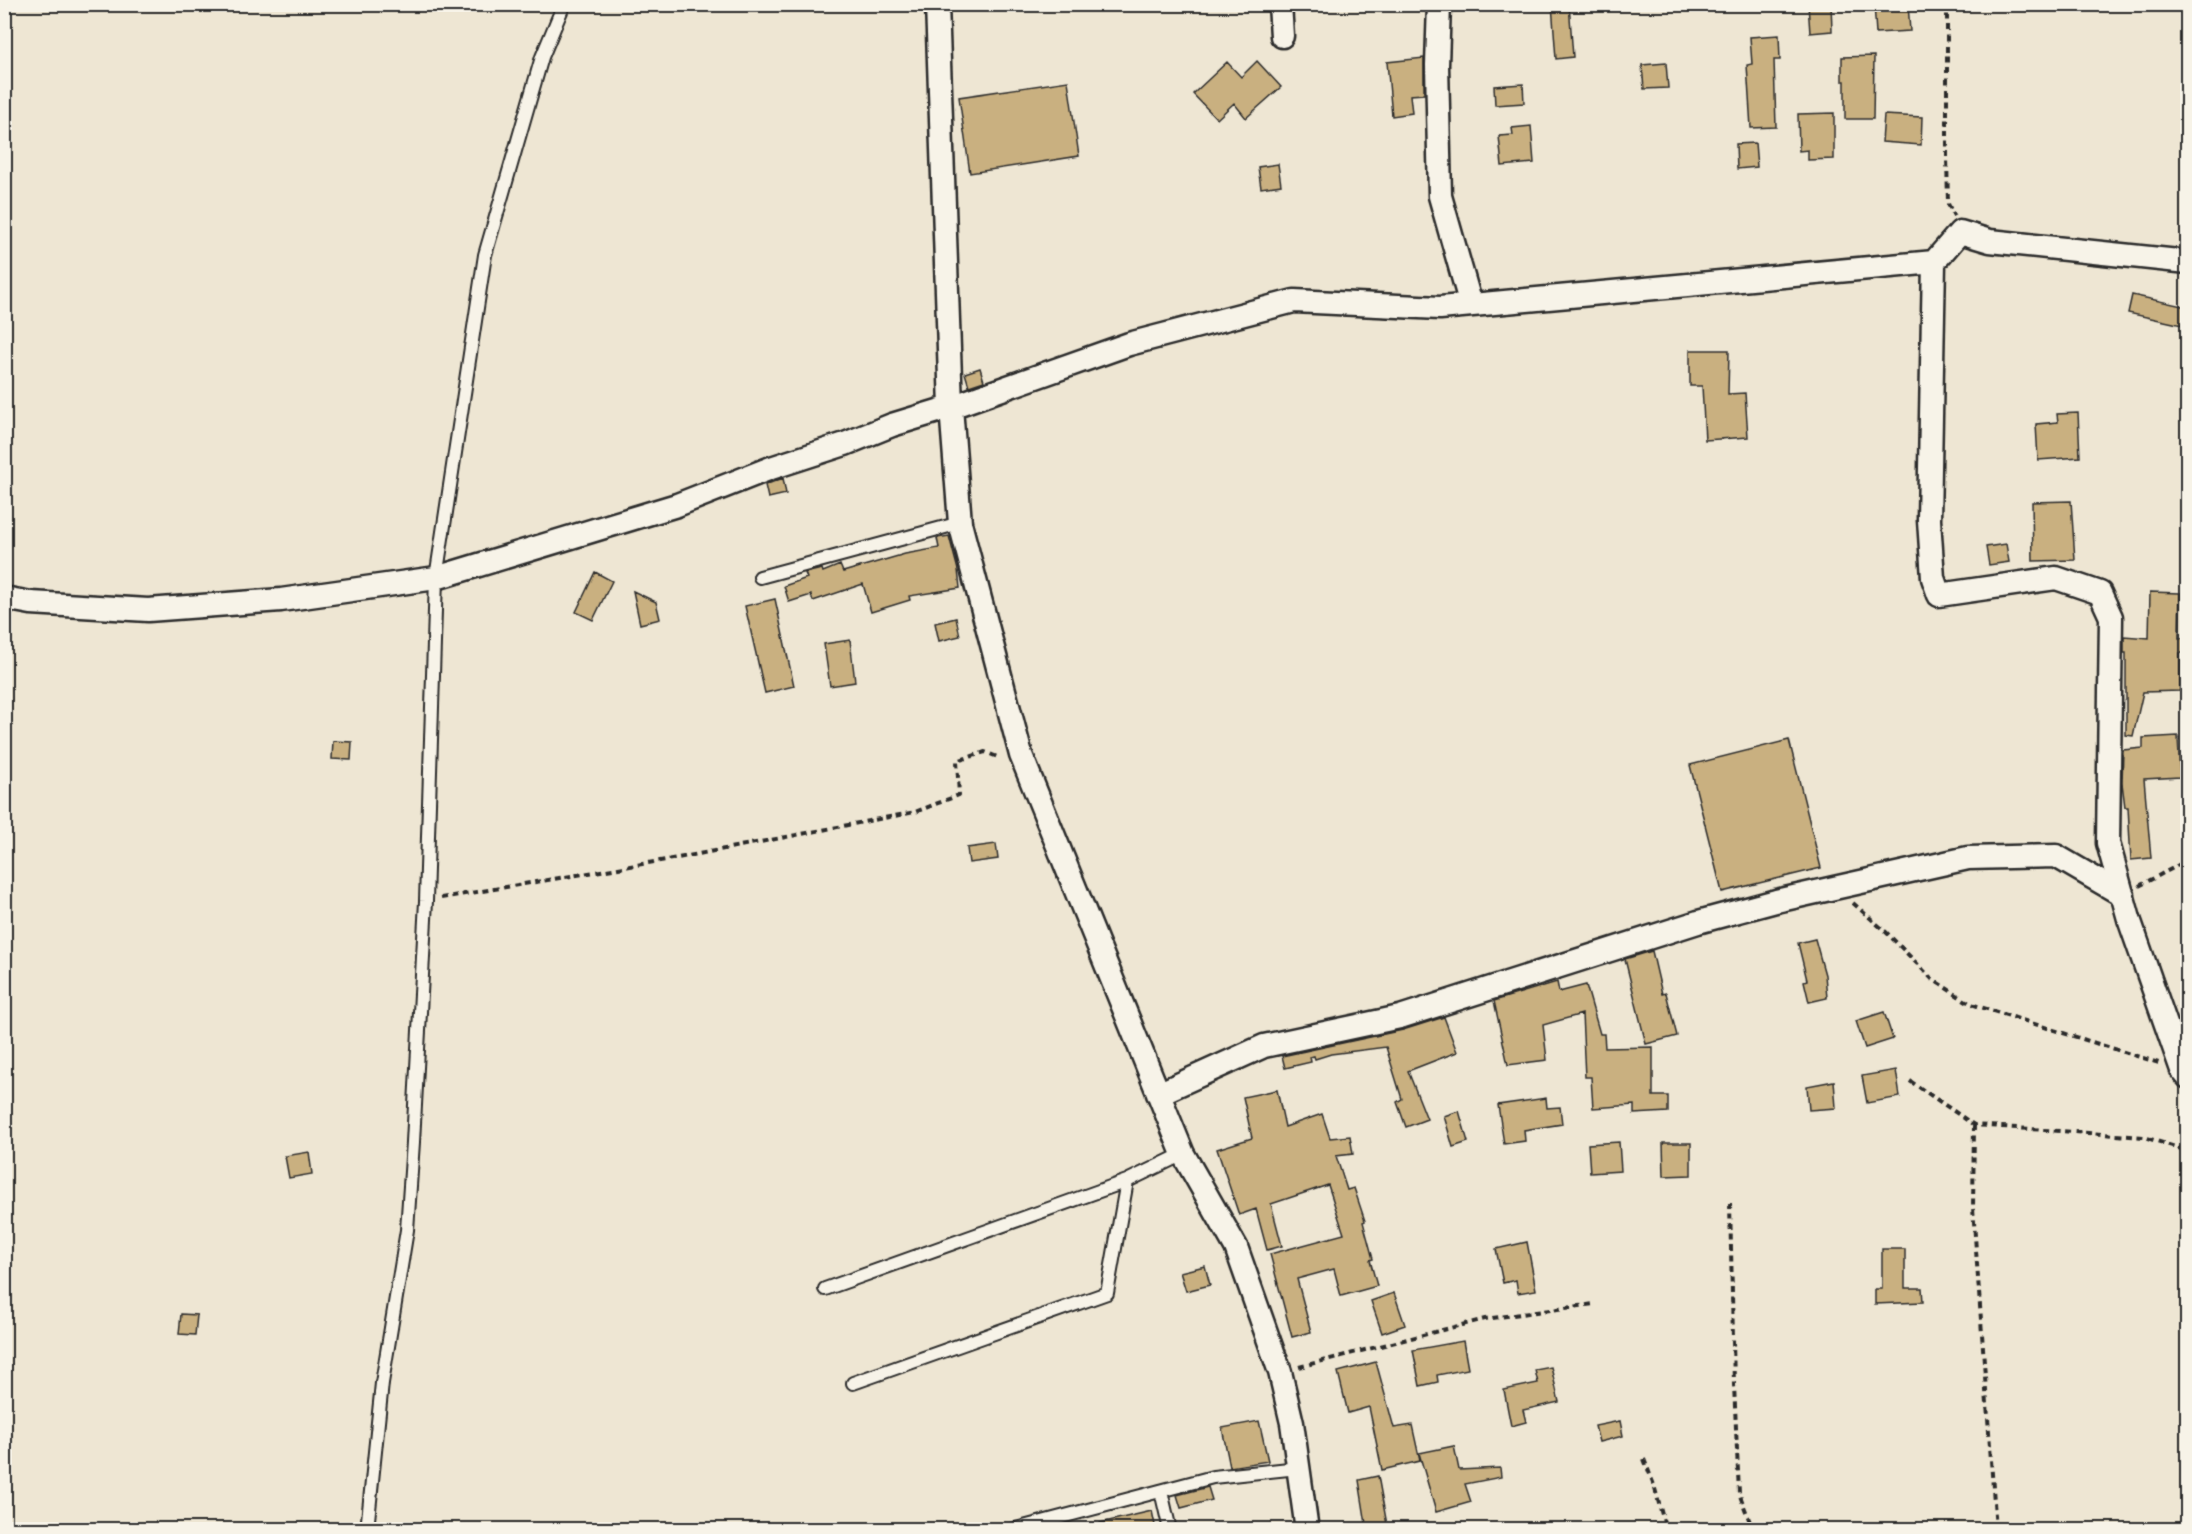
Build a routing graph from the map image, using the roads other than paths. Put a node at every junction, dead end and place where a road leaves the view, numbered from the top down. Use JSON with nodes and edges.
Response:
{"nodes":[{"id":1,"x":564,"y":4,"type":"edge"},
{"id":2,"x":937,"y":4,"type":"edge"},
{"id":3,"x":1280,"y":4,"type":"edge"},
{"id":4,"x":1439,"y":4,"type":"edge"},
{"id":5,"x":1282,"y":36,"type":"dead end"},
{"id":6,"x":1934,"y":262,"type":"junction"},
{"id":7,"x":2187,"y":262,"type":"edge"},
{"id":8,"x":1471,"y":306,"type":"junction"},
{"id":9,"x":951,"y":407,"type":"junction"},
{"id":10,"x":960,"y":523,"type":"junction"},
{"id":11,"x":760,"y":577,"type":"dead end"},
{"id":12,"x":436,"y":578,"type":"junction"},
{"id":13,"x":4,"y":598,"type":"edge"},
{"id":14,"x":2123,"y":895,"type":"junction"},
{"id":15,"x":2185,"y":1074,"type":"edge"},
{"id":16,"x":1158,"y":1094,"type":"junction"},
{"id":17,"x":1183,"y":1154,"type":"junction"},
{"id":18,"x":1127,"y":1181,"type":"junction"},
{"id":19,"x":825,"y":1289,"type":"dead end"},
{"id":20,"x":853,"y":1383,"type":"dead end"},
{"id":21,"x":1298,"y":1468,"type":"junction"},
{"id":22,"x":1161,"y":1491,"type":"junction"},
{"id":23,"x":367,"y":1530,"type":"edge"},
{"id":24,"x":1012,"y":1530,"type":"edge"},
{"id":25,"x":1170,"y":1530,"type":"edge"},
{"id":26,"x":1307,"y":1530,"type":"edge"}],
"edges":[{"from":1,"to":12,"type":"lane"},
{"from":2,"to":9,"type":"street"},
{"from":3,"to":5,"type":"street"},
{"from":4,"to":8,"type":"street"},
{"from":6,"to":7,"type":"street"},
{"from":6,"to":8,"type":"street"},
{"from":6,"to":14,"type":"street"},
{"from":8,"to":9,"type":"street"},
{"from":9,"to":10,"type":"street"},
{"from":9,"to":12,"type":"street"},
{"from":10,"to":11,"type":"lane"},
{"from":10,"to":16,"type":"street"},
{"from":12,"to":13,"type":"street"},
{"from":12,"to":23,"type":"lane"},
{"from":14,"to":15,"type":"street"},
{"from":14,"to":16,"type":"street"},
{"from":16,"to":17,"type":"street"},
{"from":17,"to":18,"type":"lane"},
{"from":17,"to":21,"type":"street"},
{"from":18,"to":19,"type":"lane"},
{"from":18,"to":20,"type":"lane"},
{"from":21,"to":22,"type":"lane"},
{"from":21,"to":26,"type":"street"},
{"from":22,"to":24,"type":"lane"},
{"from":22,"to":25,"type":"lane"}]}
